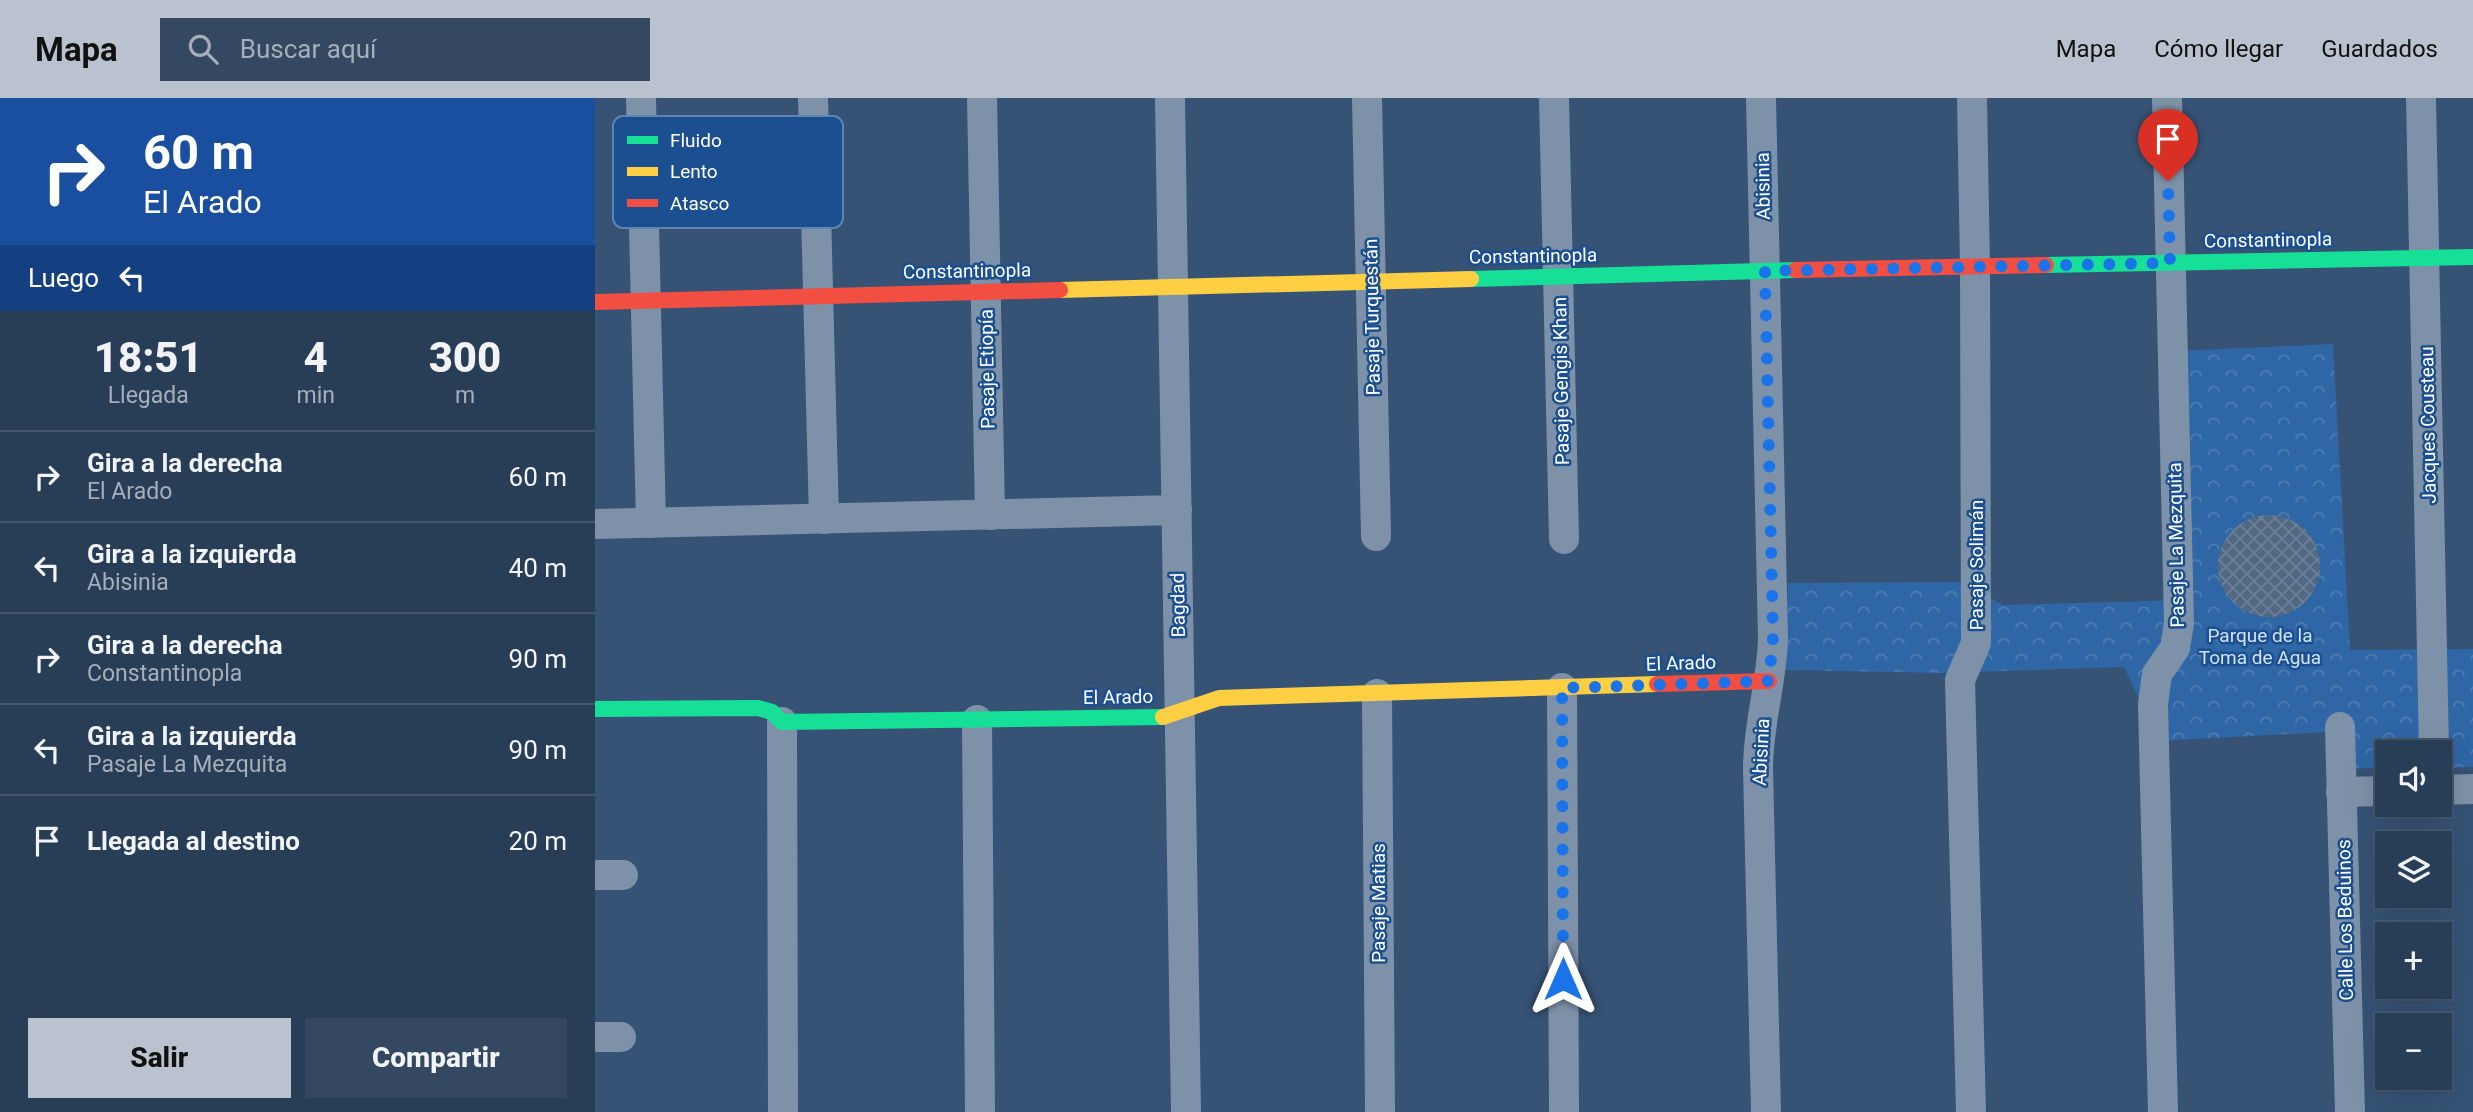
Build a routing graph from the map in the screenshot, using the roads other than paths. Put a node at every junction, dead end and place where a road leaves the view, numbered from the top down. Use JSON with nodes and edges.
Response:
{"nodes":[{"id":1,"x":641,"y":98,"type":"edge"},
{"id":2,"x":813,"y":98,"type":"edge"},
{"id":3,"x":982,"y":98,"type":"edge"},
{"id":4,"x":1170,"y":98,"type":"edge"},
{"id":5,"x":1367,"y":98,"type":"edge"},
{"id":6,"x":1554,"y":98,"type":"edge"},
{"id":7,"x":1761,"y":98,"type":"edge"},
{"id":8,"x":1972,"y":98,"type":"edge"},
{"id":9,"x":2167,"y":98,"type":"edge"},
{"id":10,"x":2421,"y":98,"type":"edge"},
{"id":11,"x":641,"y":116,"type":"edge"},
{"id":12,"x":813,"y":116,"type":"edge"},
{"id":13,"x":644,"y":228,"type":"edge"},
{"id":14,"x":816,"y":228,"type":"edge"},
{"id":15,"x":2473,"y":257,"type":"edge"},
{"id":16,"x":2424,"y":258,"type":"junction"},
{"id":17,"x":2170,"y":263,"type":"junction"},
{"id":18,"x":1975,"y":267,"type":"junction"},
{"id":19,"x":1765,"y":271,"type":"junction"},
{"id":20,"x":1559,"y":276,"type":"junction"},
{"id":21,"x":1371,"y":281,"type":"junction"},
{"id":22,"x":1173,"y":287,"type":"junction"},
{"id":23,"x":986,"y":292,"type":"junction"},
{"id":24,"x":818,"y":296,"type":"junction"},
{"id":25,"x":646,"y":300,"type":"junction"},
{"id":26,"x":595,"y":302,"type":"edge"},
{"id":27,"x":1177,"y":510,"type":"junction"},
{"id":28,"x":990,"y":515,"type":"junction"},
{"id":29,"x":824,"y":519,"type":"junction"},
{"id":30,"x":651,"y":523,"type":"junction"},
{"id":31,"x":595,"y":524,"type":"edge"},
{"id":32,"x":1376,"y":536,"type":"dead end"},
{"id":33,"x":1564,"y":539,"type":"dead end"},
{"id":34,"x":1769,"y":681,"type":"junction"},
{"id":35,"x":1562,"y":688,"type":"junction"},
{"id":36,"x":1377,"y":694,"type":"junction"},
{"id":37,"x":595,"y":709,"type":"edge"},
{"id":38,"x":1180,"y":712,"type":"junction"},
{"id":39,"x":978,"y":720,"type":"junction"},
{"id":40,"x":782,"y":722,"type":"junction"},
{"id":41,"x":2340,"y":727,"type":"dead end"},
{"id":42,"x":2434,"y":740,"type":"edge"},
{"id":43,"x":2473,"y":789,"type":"edge"},
{"id":44,"x":2452,"y":790,"type":"edge"},
{"id":45,"x":2375,"y":791,"type":"edge"},
{"id":46,"x":2341,"y":792,"type":"junction"},
{"id":47,"x":783,"y":1112,"type":"edge"},
{"id":48,"x":980,"y":1112,"type":"edge"},
{"id":49,"x":1186,"y":1112,"type":"edge"},
{"id":50,"x":1380,"y":1112,"type":"edge"},
{"id":51,"x":1564,"y":1112,"type":"edge"},
{"id":52,"x":1766,"y":1112,"type":"edge"},
{"id":53,"x":1971,"y":1112,"type":"edge"},
{"id":54,"x":2163,"y":1112,"type":"edge"},
{"id":55,"x":2350,"y":1112,"type":"edge"}],
"edges":[{"from":1,"to":11,"type":"street"},
{"from":2,"to":12,"type":"street"},
{"from":3,"to":23,"type":"street","name":"Pasaje Etiopía"},
{"from":4,"to":22,"type":"street","name":"Bagdad"},
{"from":5,"to":21,"type":"street","name":"Pasaje Turquestán"},
{"from":6,"to":20,"type":"street","name":"Pasaje Gengis Khan"},
{"from":7,"to":19,"type":"street","name":"Abisinia"},
{"from":8,"to":18,"type":"street","name":"Pasaje Solimán"},
{"from":9,"to":17,"type":"street","name":"Pasaje La Mezquita"},
{"from":10,"to":16,"type":"street","name":"Jacques Cousteau"},
{"from":13,"to":25,"type":"street"},
{"from":14,"to":24,"type":"street"},
{"from":15,"to":16,"type":"street","name":"Constantinopla"},
{"from":16,"to":17,"type":"street","name":"Constantinopla"},
{"from":16,"to":42,"type":"street","name":"Jacques Cousteau"},
{"from":17,"to":18,"type":"street","name":"Constantinopla"},
{"from":17,"to":54,"type":"street","name":"Pasaje La Mezquita"},
{"from":18,"to":19,"type":"street","name":"Constantinopla"},
{"from":18,"to":53,"type":"street","name":"Pasaje Solimán"},
{"from":19,"to":20,"type":"street","name":"Constantinopla"},
{"from":19,"to":34,"type":"street","name":"Abisinia"},
{"from":20,"to":21,"type":"street","name":"Constantinopla"},
{"from":20,"to":33,"type":"street","name":"Pasaje Gengis Khan"},
{"from":21,"to":22,"type":"street","name":"Constantinopla"},
{"from":21,"to":32,"type":"street","name":"Pasaje Turquestán"},
{"from":22,"to":23,"type":"street","name":"Constantinopla"},
{"from":22,"to":27,"type":"street","name":"Bagdad"},
{"from":23,"to":24,"type":"street","name":"Constantinopla"},
{"from":23,"to":28,"type":"street","name":"Pasaje Etiopía"},
{"from":24,"to":25,"type":"street","name":"Constantinopla"},
{"from":24,"to":29,"type":"street"},
{"from":25,"to":26,"type":"street","name":"Constantinopla"},
{"from":25,"to":30,"type":"street"},
{"from":27,"to":28,"type":"street"},
{"from":27,"to":38,"type":"street","name":"Bagdad"},
{"from":28,"to":29,"type":"street"},
{"from":29,"to":30,"type":"street"},
{"from":30,"to":31,"type":"street"},
{"from":34,"to":35,"type":"street","name":"El Arado"},
{"from":34,"to":52,"type":"street","name":"Abisinia"},
{"from":35,"to":36,"type":"street","name":"El Arado"},
{"from":35,"to":51,"type":"street"},
{"from":36,"to":38,"type":"street","name":"El Arado"},
{"from":36,"to":50,"type":"street","name":"Pasaje Matias"},
{"from":37,"to":40,"type":"street","name":"El Arado"},
{"from":38,"to":39,"type":"street","name":"El Arado"},
{"from":38,"to":49,"type":"street","name":"Bagdad"},
{"from":39,"to":40,"type":"street","name":"El Arado"},
{"from":39,"to":48,"type":"street"},
{"from":40,"to":47,"type":"street"},
{"from":41,"to":46,"type":"street","name":"Calle Los Beduinos"},
{"from":43,"to":44,"type":"street"},
{"from":45,"to":46,"type":"street"},
{"from":46,"to":55,"type":"street","name":"Calle Los Beduinos"}]}
